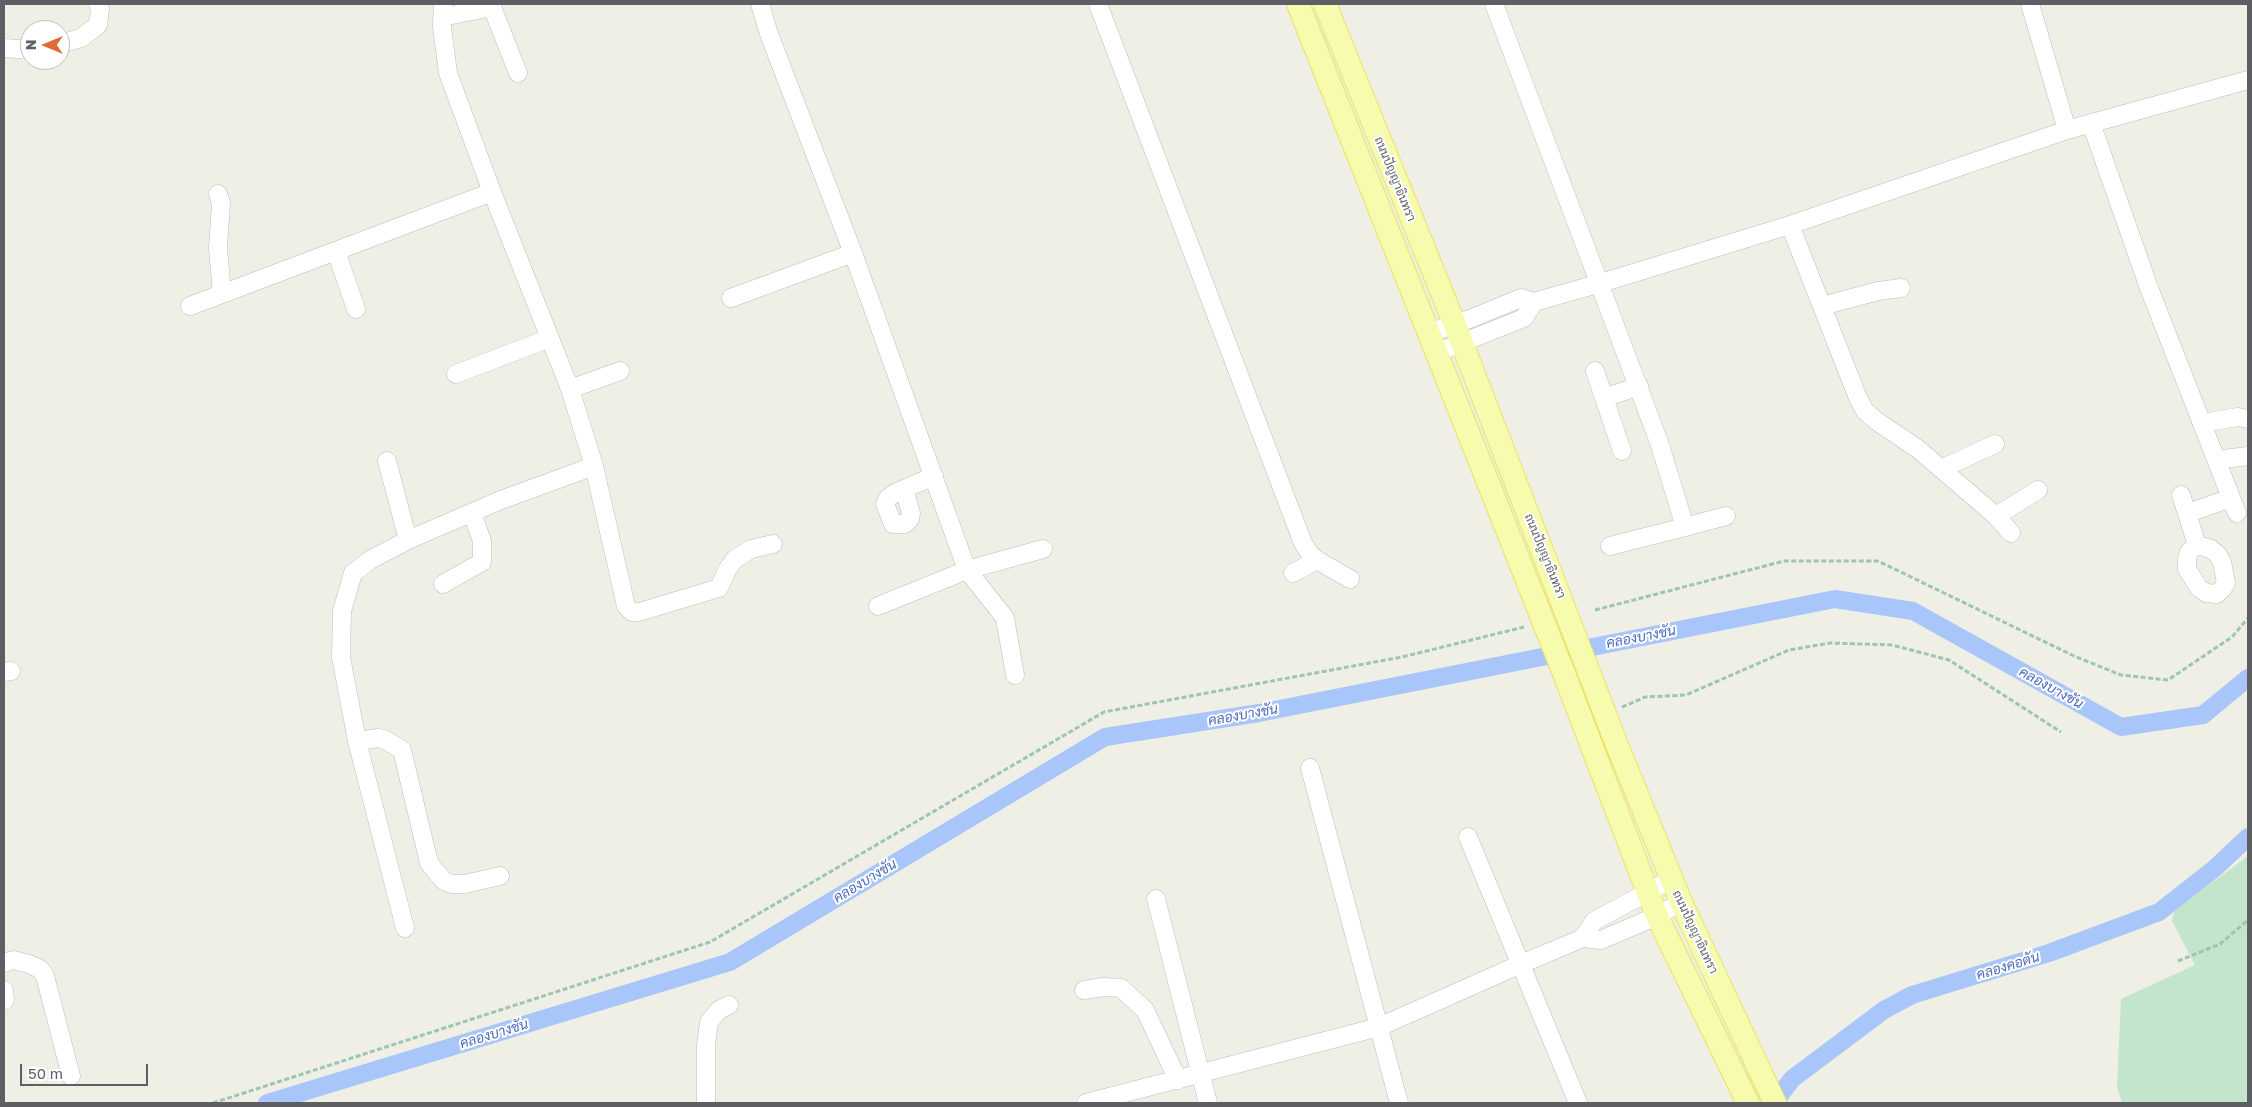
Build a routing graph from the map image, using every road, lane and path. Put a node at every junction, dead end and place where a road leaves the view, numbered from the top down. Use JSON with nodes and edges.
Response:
{"nodes":[{"id":1,"x":98,"y":4,"type":"edge"},
{"id":2,"x":760,"y":4,"type":"edge"},
{"id":3,"x":1098,"y":4,"type":"edge"},
{"id":4,"x":1298,"y":4,"type":"edge"},
{"id":5,"x":1325,"y":4,"type":"edge"},
{"id":6,"x":1494,"y":4,"type":"edge"},
{"id":7,"x":2030,"y":4,"type":"edge"},
{"id":8,"x":496,"y":5,"type":"edge"},
{"id":9,"x":442,"y":10,"type":"edge"},
{"id":10,"x":70,"y":41,"type":"edge"},
{"id":11,"x":4,"y":48,"type":"edge"},
{"id":12,"x":20,"y":49,"type":"edge"},
{"id":13,"x":518,"y":73,"type":"dead end"},
{"id":14,"x":2248,"y":80,"type":"edge"},
{"id":15,"x":2091,"y":123,"type":"junction"},
{"id":16,"x":2067,"y":130,"type":"junction"},
{"id":17,"x":492,"y":192,"type":"junction"},
{"id":18,"x":218,"y":194,"type":"dead end"},
{"id":19,"x":1790,"y":225,"type":"junction"},
{"id":20,"x":336,"y":251,"type":"junction"},
{"id":21,"x":853,"y":253,"type":"junction"},
{"id":22,"x":1601,"y":283,"type":"junction"},
{"id":23,"x":1901,"y":288,"type":"dead end"},
{"id":24,"x":222,"y":294,"type":"junction"},
{"id":25,"x":731,"y":298,"type":"dead end"},
{"id":26,"x":190,"y":306,"type":"dead end"},
{"id":27,"x":1822,"y":306,"type":"junction"},
{"id":28,"x":356,"y":309,"type":"dead end"},
{"id":29,"x":1458,"y":334,"type":"junction"},
{"id":30,"x":550,"y":338,"type":"junction"},
{"id":31,"x":1433,"y":342,"type":"junction"},
{"id":32,"x":620,"y":371,"type":"dead end"},
{"id":33,"x":1595,"y":371,"type":"dead end"},
{"id":34,"x":456,"y":374,"type":"dead end"},
{"id":35,"x":1639,"y":386,"type":"junction"},
{"id":36,"x":570,"y":389,"type":"junction"},
{"id":37,"x":1604,"y":398,"type":"junction"},
{"id":38,"x":2248,"y":419,"type":"edge"},
{"id":39,"x":2202,"y":424,"type":"junction"},
{"id":40,"x":1995,"y":444,"type":"dead end"},
{"id":41,"x":1622,"y":451,"type":"dead end"},
{"id":42,"x":2248,"y":456,"type":"edge"},
{"id":43,"x":2216,"y":460,"type":"junction"},
{"id":44,"x":387,"y":461,"type":"dead end"},
{"id":45,"x":594,"y":466,"type":"junction"},
{"id":46,"x":1941,"y":469,"type":"junction"},
{"id":47,"x":934,"y":476,"type":"junction"},
{"id":48,"x":904,"y":489,"type":"dead end"},
{"id":49,"x":2038,"y":490,"type":"dead end"},
{"id":50,"x":2181,"y":496,"type":"dead end"},
{"id":51,"x":472,"y":513,"type":"junction"},
{"id":52,"x":2188,"y":514,"type":"junction"},
{"id":53,"x":1726,"y":516,"type":"dead end"},
{"id":54,"x":1996,"y":516,"type":"junction"},
{"id":55,"x":1685,"y":527,"type":"junction"},
{"id":56,"x":2012,"y":533,"type":"dead end"},
{"id":57,"x":408,"y":540,"type":"junction"},
{"id":58,"x":774,"y":544,"type":"dead end"},
{"id":59,"x":2197,"y":545,"type":"dead end"},
{"id":60,"x":1610,"y":546,"type":"dead end"},
{"id":61,"x":1043,"y":549,"type":"dead end"},
{"id":62,"x":1317,"y":560,"type":"junction"},
{"id":63,"x":967,"y":570,"type":"junction"},
{"id":64,"x":1293,"y":573,"type":"dead end"},
{"id":65,"x":1350,"y":579,"type":"dead end"},
{"id":66,"x":443,"y":584,"type":"dead end"},
{"id":67,"x":878,"y":606,"type":"dead end"},
{"id":68,"x":1595,"y":610,"type":"dead end"},
{"id":69,"x":2248,"y":618,"type":"edge"},
{"id":70,"x":1524,"y":627,"type":"dead end"},
{"id":71,"x":1015,"y":675,"type":"dead end"},
{"id":72,"x":1602,"y":708,"type":"junction"},
{"id":73,"x":2061,"y":732,"type":"dead end"},
{"id":74,"x":357,"y":741,"type":"junction"},
{"id":75,"x":1310,"y":768,"type":"dead end"},
{"id":76,"x":1468,"y":837,"type":"dead end"},
{"id":77,"x":500,"y":876,"type":"dead end"},
{"id":78,"x":1672,"y":879,"type":"junction"},
{"id":79,"x":1648,"y":893,"type":"junction"},
{"id":80,"x":1156,"y":899,"type":"dead end"},
{"id":81,"x":1681,"y":902,"type":"junction"},
{"id":82,"x":1657,"y":916,"type":"junction"},
{"id":83,"x":2248,"y":920,"type":"edge"},
{"id":84,"x":406,"y":928,"type":"dead end"},
{"id":85,"x":1583,"y":938,"type":"junction"},
{"id":86,"x":2178,"y":961,"type":"dead end"},
{"id":87,"x":4,"y":963,"type":"edge"},
{"id":88,"x":1521,"y":964,"type":"junction"},
{"id":89,"x":1084,"y":990,"type":"dead end"},
{"id":90,"x":729,"y":1005,"type":"dead end"},
{"id":91,"x":1379,"y":1028,"type":"junction"},
{"id":92,"x":1201,"y":1074,"type":"junction"},
{"id":93,"x":71,"y":1076,"type":"dead end"},
{"id":94,"x":1178,"y":1080,"type":"junction"},
{"id":95,"x":213,"y":1103,"type":"edge"},
{"id":96,"x":706,"y":1103,"type":"edge"},
{"id":97,"x":1086,"y":1103,"type":"edge"},
{"id":98,"x":1208,"y":1103,"type":"edge"},
{"id":99,"x":1399,"y":1103,"type":"edge"},
{"id":100,"x":1578,"y":1103,"type":"edge"},
{"id":101,"x":1748,"y":1103,"type":"edge"},
{"id":102,"x":1775,"y":1103,"type":"edge"}],
"edges":[{"from":1,"to":10,"type":"street"},
{"from":2,"to":21,"type":"street"},
{"from":3,"to":62,"type":"street"},
{"from":4,"to":31,"type":"main road","name":"ถนนปัญญาอินทรา"},
{"from":5,"to":29,"type":"main road","name":"ถนนปัญญาอินทรา"},
{"from":6,"to":22,"type":"street"},
{"from":7,"to":16,"type":"street"},
{"from":8,"to":9,"type":"street"},
{"from":8,"to":13,"type":"street"},
{"from":9,"to":17,"type":"street"},
{"from":11,"to":12,"type":"street"},
{"from":14,"to":15,"type":"street"},
{"from":15,"to":16,"type":"street"},
{"from":15,"to":39,"type":"street"},
{"from":16,"to":19,"type":"street"},
{"from":17,"to":20,"type":"street"},
{"from":17,"to":30,"type":"street"},
{"from":18,"to":24,"type":"street"},
{"from":19,"to":22,"type":"street"},
{"from":19,"to":27,"type":"street"},
{"from":20,"to":24,"type":"street"},
{"from":20,"to":28,"type":"street"},
{"from":21,"to":25,"type":"street"},
{"from":21,"to":47,"type":"street"},
{"from":22,"to":29,"type":"street"},
{"from":22,"to":35,"type":"street"},
{"from":23,"to":27,"type":"street"},
{"from":24,"to":26,"type":"street"},
{"from":27,"to":46,"type":"street"},
{"from":29,"to":31,"type":"street"},
{"from":29,"to":72,"type":"main road","name":"ถนนปัญญาอินทรา"},
{"from":30,"to":34,"type":"street"},
{"from":30,"to":36,"type":"street"},
{"from":31,"to":79,"type":"main road","name":"ถนนปัญญาอินทรา"},
{"from":32,"to":36,"type":"street"},
{"from":33,"to":37,"type":"street"},
{"from":35,"to":37,"type":"street"},
{"from":35,"to":55,"type":"street"},
{"from":36,"to":45,"type":"street"},
{"from":37,"to":41,"type":"street"},
{"from":38,"to":39,"type":"street"},
{"from":39,"to":43,"type":"street"},
{"from":40,"to":46,"type":"street"},
{"from":42,"to":43,"type":"street"},
{"from":43,"to":52,"type":"street"},
{"from":44,"to":57,"type":"street"},
{"from":45,"to":51,"type":"street"},
{"from":45,"to":58,"type":"street"},
{"from":46,"to":54,"type":"street"},
{"from":47,"to":48,"type":"street"},
{"from":47,"to":63,"type":"street"},
{"from":49,"to":54,"type":"street"},
{"from":50,"to":52,"type":"street"},
{"from":51,"to":57,"type":"street"},
{"from":51,"to":66,"type":"street"},
{"from":52,"to":59,"type":"street"},
{"from":53,"to":55,"type":"street"},
{"from":54,"to":56,"type":"street"},
{"from":55,"to":60,"type":"street"},
{"from":57,"to":74,"type":"street"},
{"from":61,"to":63,"type":"street"},
{"from":62,"to":64,"type":"street"},
{"from":62,"to":65,"type":"street"},
{"from":63,"to":67,"type":"street"},
{"from":63,"to":71,"type":"street"},
{"from":68,"to":69,"type":"path"},
{"from":70,"to":95,"type":"path"},
{"from":72,"to":73,"type":"path"},
{"from":72,"to":78,"type":"main road","name":"ถนนปัญญาอินทรา"},
{"from":74,"to":77,"type":"street"},
{"from":74,"to":84,"type":"street"},
{"from":75,"to":91,"type":"street"},
{"from":76,"to":88,"type":"street"},
{"from":78,"to":79,"type":"street"},
{"from":78,"to":81,"type":"main road","name":"ถนนปัญญาอินทรา"},
{"from":79,"to":82,"type":"main road","name":"ถนนปัญญาอินทรา"},
{"from":79,"to":85,"type":"street"},
{"from":80,"to":92,"type":"street"},
{"from":81,"to":82,"type":"street"},
{"from":81,"to":102,"type":"main road","name":"ถนนปัญญาอินทรา"},
{"from":82,"to":85,"type":"street"},
{"from":82,"to":101,"type":"main road","name":"ถนนปัญญาอินทรา"},
{"from":83,"to":86,"type":"path"},
{"from":85,"to":88,"type":"street"},
{"from":87,"to":93,"type":"street"},
{"from":88,"to":91,"type":"street"},
{"from":88,"to":100,"type":"street"},
{"from":89,"to":94,"type":"street"},
{"from":90,"to":96,"type":"street"},
{"from":91,"to":92,"type":"street"},
{"from":91,"to":99,"type":"street"},
{"from":92,"to":94,"type":"street"},
{"from":92,"to":98,"type":"street"},
{"from":94,"to":97,"type":"street"}]}
